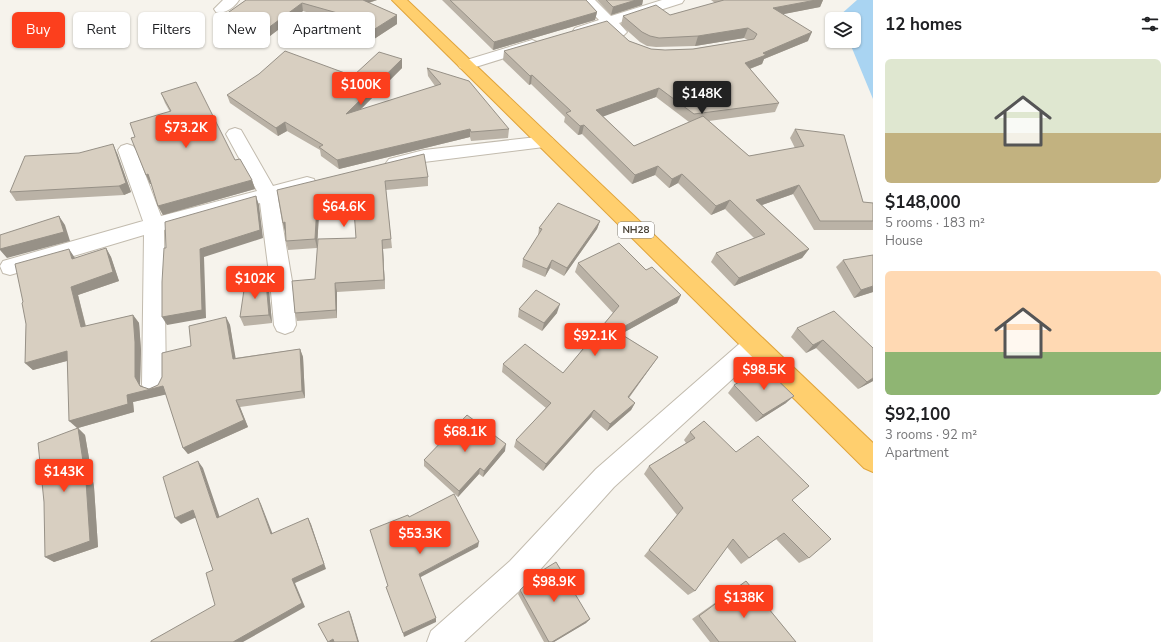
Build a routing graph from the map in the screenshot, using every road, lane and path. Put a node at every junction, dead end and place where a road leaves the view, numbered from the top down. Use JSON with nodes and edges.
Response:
{"nodes":[{"id":1,"x":232,"y":0,"type":"edge"},
{"id":2,"x":399,"y":0,"type":"edge"},
{"id":3,"x":587,"y":0,"type":"edge"},
{"id":4,"x":677,"y":0,"type":"edge"},
{"id":5,"x":221,"y":9,"type":"dead end"},
{"id":6,"x":610,"y":22,"type":"junction"},
{"id":7,"x":564,"y":36,"type":"edge"},
{"id":8,"x":549,"y":40,"type":"edge"},
{"id":9,"x":630,"y":42,"type":"edge"},
{"id":10,"x":466,"y":65,"type":"junction"},
{"id":11,"x":235,"y":134,"type":"dead end"},
{"id":12,"x":546,"y":142,"type":"junction"},
{"id":13,"x":127,"y":150,"type":"dead end"},
{"id":14,"x":380,"y":166,"type":"edge"},
{"id":15,"x":320,"y":181,"type":"edge"},
{"id":16,"x":268,"y":194,"type":"junction"},
{"id":17,"x":154,"y":225,"type":"junction"},
{"id":18,"x":10,"y":267,"type":"dead end"},
{"id":19,"x":285,"y":325,"type":"dead end"},
{"id":20,"x":754,"y":345,"type":"junction"},
{"id":21,"x":154,"y":385,"type":"edge"},
{"id":22,"x":873,"y":460,"type":"edge"},
{"id":23,"x":442,"y":642,"type":"edge"}],
"edges":[{"from":1,"to":5,"type":"street"},
{"from":2,"to":10,"type":"highway","number":"NH28"},
{"from":3,"to":6,"type":"street"},
{"from":4,"to":6,"type":"street"},
{"from":6,"to":7,"type":"street"},
{"from":6,"to":9,"type":"street"},
{"from":8,"to":10,"type":"street"},
{"from":10,"to":12,"type":"highway","number":"NH28"},
{"from":11,"to":16,"type":"street"},
{"from":12,"to":14,"type":"street"},
{"from":12,"to":20,"type":"highway","number":"NH28"},
{"from":13,"to":17,"type":"street"},
{"from":15,"to":16,"type":"street"},
{"from":16,"to":17,"type":"street"},
{"from":16,"to":19,"type":"street"},
{"from":17,"to":18,"type":"street"},
{"from":17,"to":21,"type":"street"},
{"from":20,"to":22,"type":"highway","number":"NH28"},
{"from":20,"to":23,"type":"street"}]}
